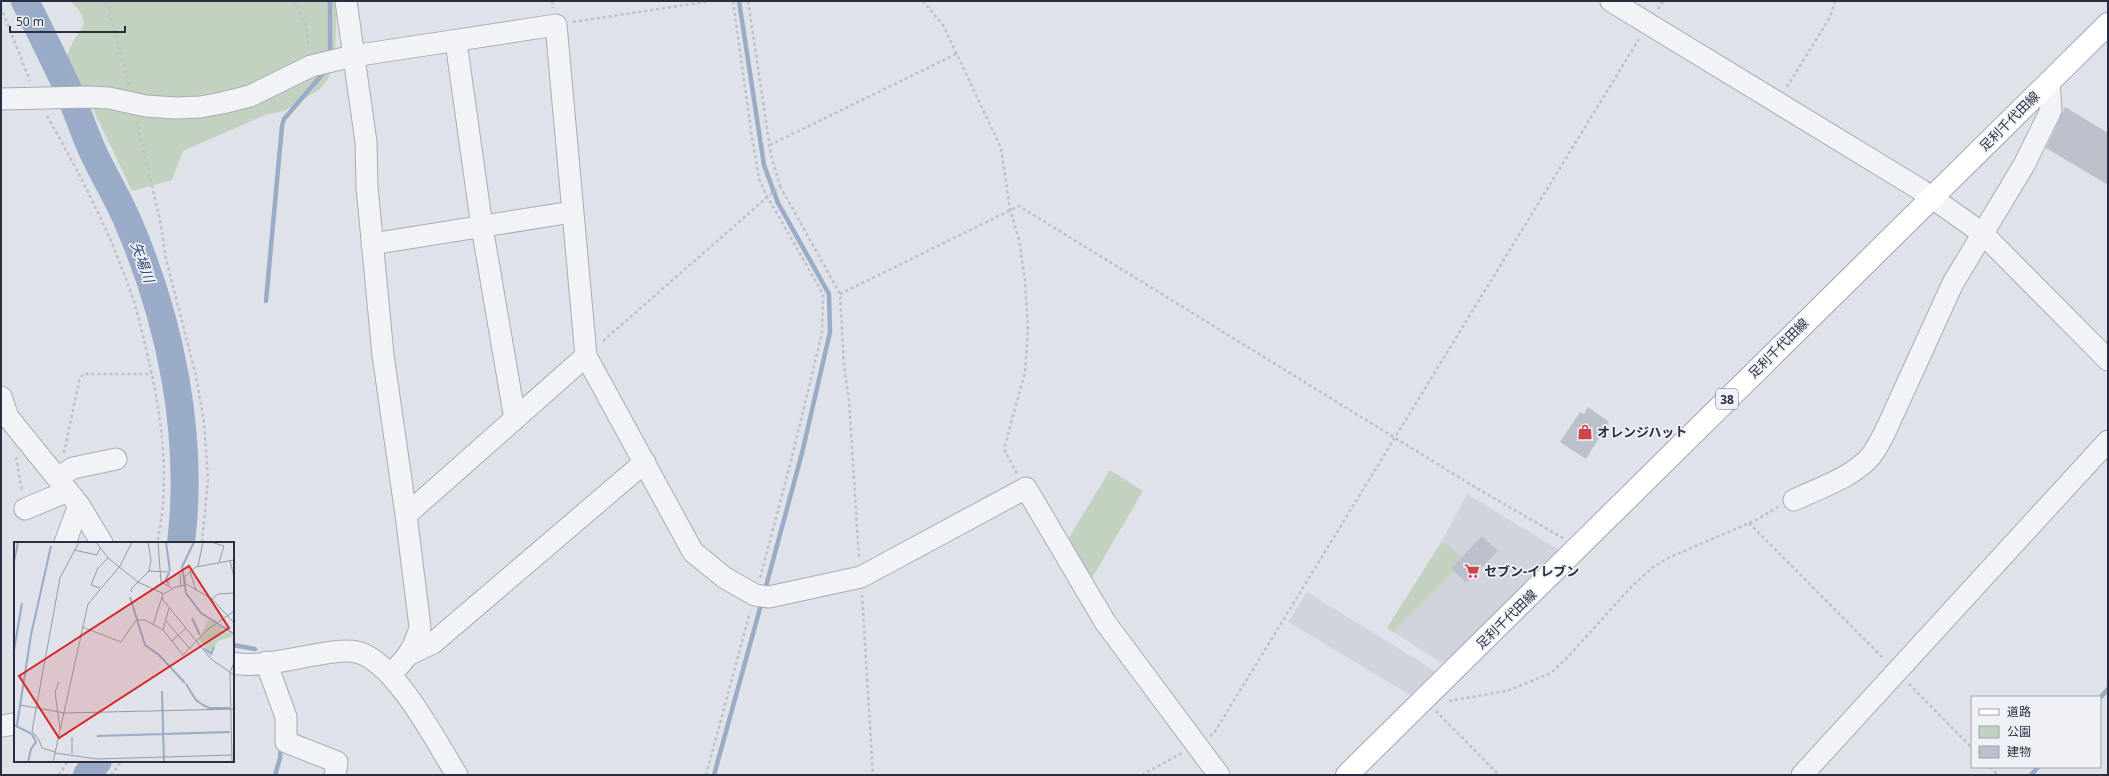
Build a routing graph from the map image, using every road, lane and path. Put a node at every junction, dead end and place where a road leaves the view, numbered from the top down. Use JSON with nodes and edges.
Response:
{"nodes":[{"id":1,"x":105,"y":1,"type":"edge"},
{"id":2,"x":295,"y":1,"type":"edge"},
{"id":3,"x":346,"y":1,"type":"edge"},
{"id":4,"x":711,"y":1,"type":"edge"},
{"id":5,"x":732,"y":1,"type":"edge"},
{"id":6,"x":748,"y":1,"type":"edge"},
{"id":7,"x":923,"y":1,"type":"edge"},
{"id":8,"x":1611,"y":1,"type":"edge"},
{"id":9,"x":1835,"y":1,"type":"edge"},
{"id":10,"x":1,"y":7,"type":"edge"},
{"id":11,"x":1649,"y":24,"type":"junction"},
{"id":12,"x":2108,"y":24,"type":"edge"},
{"id":13,"x":556,"y":25,"type":"junction"},
{"id":14,"x":456,"y":42,"type":"junction"},
{"id":15,"x":956,"y":53,"type":"junction"},
{"id":16,"x":353,"y":56,"type":"junction"},
{"id":17,"x":311,"y":66,"type":"junction"},
{"id":18,"x":2049,"y":82,"type":"junction"},
{"id":19,"x":36,"y":98,"type":"junction"},
{"id":20,"x":1,"y":99,"type":"edge"},
{"id":21,"x":133,"y":102,"type":"junction"},
{"id":22,"x":1778,"y":103,"type":"junction"},
{"id":23,"x":770,"y":145,"type":"junction"},
{"id":24,"x":780,"y":186,"type":"junction"},
{"id":25,"x":767,"y":196,"type":"junction"},
{"id":26,"x":1931,"y":198,"type":"junction"},
{"id":27,"x":1010,"y":209,"type":"junction"},
{"id":28,"x":572,"y":212,"type":"junction"},
{"id":29,"x":482,"y":227,"type":"junction"},
{"id":30,"x":1982,"y":233,"type":"junction"},
{"id":31,"x":372,"y":244,"type":"junction"},
{"id":32,"x":840,"y":294,"type":"junction"},
{"id":33,"x":586,"y":356,"type":"junction"},
{"id":34,"x":2108,"y":360,"type":"edge"},
{"id":35,"x":152,"y":374,"type":"junction"},
{"id":36,"x":1,"y":396,"type":"edge"},
{"id":37,"x":515,"y":419,"type":"junction"},
{"id":38,"x":1394,"y":438,"type":"junction"},
{"id":39,"x":2108,"y":441,"type":"edge"},
{"id":40,"x":15,"y":452,"type":"dead end"},
{"id":41,"x":116,"y":459,"type":"dead end"},
{"id":42,"x":645,"y":462,"type":"junction"},
{"id":43,"x":1026,"y":488,"type":"junction"},
{"id":44,"x":68,"y":491,"type":"junction"},
{"id":45,"x":1794,"y":500,"type":"joint"},
{"id":46,"x":25,"y":509,"type":"joint"},
{"id":47,"x":406,"y":515,"type":"junction"},
{"id":48,"x":1750,"y":523,"type":"junction"},
{"id":49,"x":65,"y":542,"type":"edge"},
{"id":50,"x":101,"y":542,"type":"edge"},
{"id":51,"x":157,"y":542,"type":"edge"},
{"id":52,"x":202,"y":542,"type":"edge"},
{"id":53,"x":1576,"y":550,"type":"junction"},
{"id":54,"x":861,"y":577,"type":"junction"},
{"id":55,"x":755,"y":595,"type":"junction"},
{"id":56,"x":410,"y":654,"type":"junction"},
{"id":57,"x":266,"y":662,"type":"junction"},
{"id":58,"x":234,"y":663,"type":"edge"},
{"id":59,"x":1898,"y":673,"type":"junction"},
{"id":60,"x":390,"y":675,"type":"junction"},
{"id":61,"x":1428,"y":703,"type":"junction"},
{"id":62,"x":14,"y":724,"type":"edge"},
{"id":63,"x":1,"y":726,"type":"edge"},
{"id":64,"x":1197,"y":745,"type":"junction"},
{"id":65,"x":1971,"y":747,"type":"edge"},
{"id":66,"x":67,"y":762,"type":"edge"},
{"id":67,"x":121,"y":762,"type":"edge"},
{"id":68,"x":58,"y":775,"type":"edge"},
{"id":69,"x":112,"y":775,"type":"edge"},
{"id":70,"x":335,"y":775,"type":"edge"},
{"id":71,"x":457,"y":775,"type":"edge"},
{"id":72,"x":706,"y":775,"type":"edge"},
{"id":73,"x":873,"y":775,"type":"edge"},
{"id":74,"x":1142,"y":775,"type":"edge"},
{"id":75,"x":1219,"y":775,"type":"edge"},
{"id":76,"x":1347,"y":775,"type":"edge"},
{"id":77,"x":1499,"y":775,"type":"edge"},
{"id":78,"x":1802,"y":775,"type":"edge"}],
"edges":[{"from":1,"to":21,"type":"path"},
{"from":2,"to":17,"type":"path"},
{"from":3,"to":16,"type":"street"},
{"from":4,"to":13,"type":"path"},
{"from":5,"to":25,"type":"path"},
{"from":6,"to":23,"type":"path"},
{"from":7,"to":15,"type":"path"},
{"from":8,"to":11,"type":"street"},
{"from":9,"to":22,"type":"path"},
{"from":10,"to":19,"type":"path"},
{"from":11,"to":22,"type":"street"},
{"from":11,"to":38,"type":"path"},
{"from":12,"to":18,"type":"main road","name":"足利千代田線","number":"38"},
{"from":13,"to":14,"type":"street"},
{"from":13,"to":28,"type":"street"},
{"from":14,"to":16,"type":"street"},
{"from":14,"to":29,"type":"street"},
{"from":15,"to":23,"type":"path"},
{"from":15,"to":27,"type":"path"},
{"from":16,"to":17,"type":"street"},
{"from":16,"to":31,"type":"street"},
{"from":17,"to":21,"type":"street"},
{"from":18,"to":26,"type":"main road","name":"足利千代田線","number":"38"},
{"from":18,"to":30,"type":"street"},
{"from":19,"to":20,"type":"street"},
{"from":19,"to":21,"type":"street"},
{"from":19,"to":35,"type":"path"},
{"from":21,"to":52,"type":"path"},
{"from":22,"to":26,"type":"street"},
{"from":23,"to":24,"type":"path"},
{"from":24,"to":25,"type":"path"},
{"from":24,"to":32,"type":"path"},
{"from":25,"to":33,"type":"path"},
{"from":25,"to":55,"type":"path"},
{"from":26,"to":30,"type":"street"},
{"from":26,"to":53,"type":"main road","name":"足利千代田線","number":"38"},
{"from":27,"to":32,"type":"path"},
{"from":27,"to":38,"type":"path"},
{"from":27,"to":43,"type":"path"},
{"from":28,"to":29,"type":"street"},
{"from":28,"to":33,"type":"street"},
{"from":29,"to":31,"type":"street"},
{"from":29,"to":37,"type":"street"},
{"from":30,"to":34,"type":"street"},
{"from":30,"to":45,"type":"street"},
{"from":31,"to":47,"type":"street"},
{"from":32,"to":54,"type":"path"},
{"from":33,"to":37,"type":"street"},
{"from":33,"to":42,"type":"street"},
{"from":35,"to":44,"type":"path"},
{"from":35,"to":51,"type":"path"},
{"from":36,"to":44,"type":"street"},
{"from":37,"to":47,"type":"street"},
{"from":38,"to":53,"type":"path"},
{"from":38,"to":64,"type":"path"},
{"from":39,"to":59,"type":"street"},
{"from":40,"to":46,"type":"path"},
{"from":41,"to":44,"type":"street"},
{"from":42,"to":55,"type":"street"},
{"from":42,"to":56,"type":"street"},
{"from":43,"to":54,"type":"street"},
{"from":43,"to":64,"type":"street"},
{"from":44,"to":46,"type":"street"},
{"from":44,"to":49,"type":"street"},
{"from":44,"to":50,"type":"street"},
{"from":45,"to":48,"type":"path"},
{"from":47,"to":56,"type":"street"},
{"from":48,"to":59,"type":"path"},
{"from":48,"to":61,"type":"path"},
{"from":53,"to":61,"type":"main road","name":"足利千代田線","number":"38"},
{"from":54,"to":55,"type":"street"},
{"from":54,"to":73,"type":"path"},
{"from":55,"to":72,"type":"path"},
{"from":56,"to":60,"type":"street"},
{"from":57,"to":58,"type":"street"},
{"from":57,"to":60,"type":"street"},
{"from":57,"to":70,"type":"street"},
{"from":59,"to":65,"type":"path"},
{"from":59,"to":78,"type":"street"},
{"from":60,"to":71,"type":"street"},
{"from":61,"to":76,"type":"main road","name":"足利千代田線","number":"38"},
{"from":61,"to":77,"type":"path"},
{"from":62,"to":63,"type":"street"},
{"from":64,"to":74,"type":"path"},
{"from":64,"to":75,"type":"street"},
{"from":66,"to":68,"type":"path"},
{"from":67,"to":69,"type":"path"}]}
